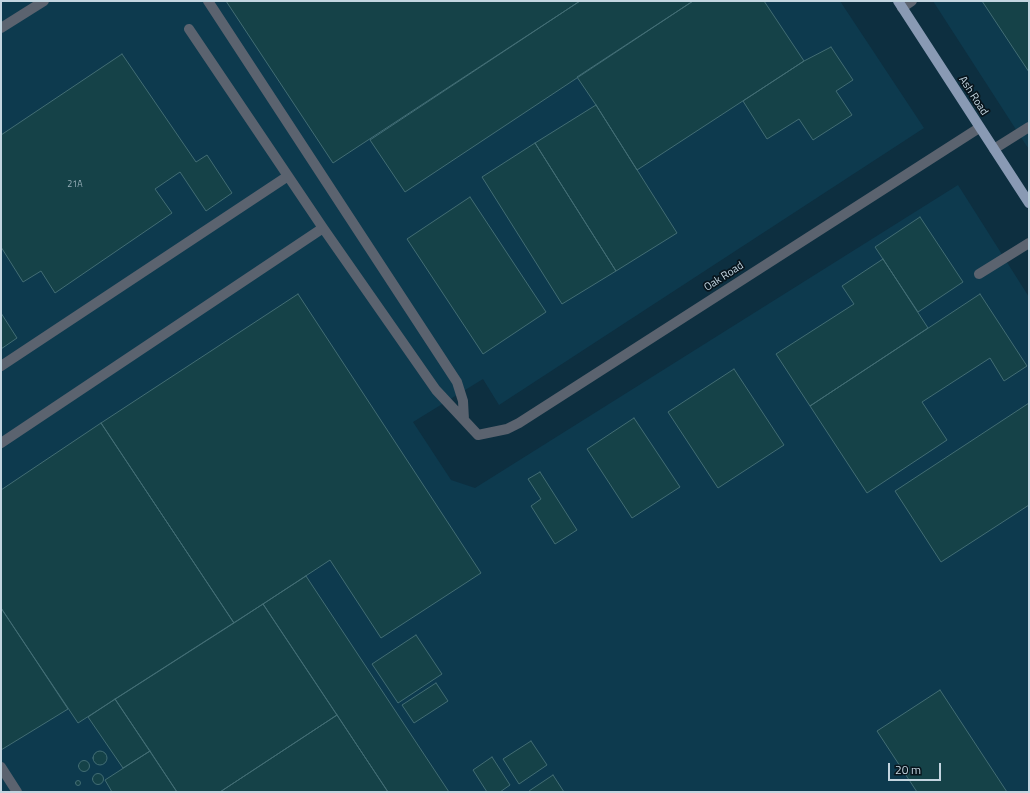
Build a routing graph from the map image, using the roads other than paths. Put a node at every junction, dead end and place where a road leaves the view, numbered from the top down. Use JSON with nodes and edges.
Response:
{"nodes":[{"id":1,"x":44,"y":1,"type":"edge"},
{"id":2,"x":208,"y":1,"type":"edge"},
{"id":3,"x":912,"y":1,"type":"edge"},
{"id":4,"x":900,"y":4,"type":"edge"},
{"id":5,"x":1,"y":28,"type":"edge"},
{"id":6,"x":190,"y":29,"type":"dead end"},
{"id":7,"x":1029,"y":127,"type":"edge"},
{"id":8,"x":979,"y":128,"type":"junction"},
{"id":9,"x":994,"y":149,"type":"junction"},
{"id":10,"x":288,"y":176,"type":"junction"},
{"id":11,"x":1028,"y":199,"type":"edge"},
{"id":12,"x":323,"y":228,"type":"junction"},
{"id":13,"x":1029,"y":242,"type":"edge"},
{"id":14,"x":979,"y":274,"type":"dead end"},
{"id":15,"x":1,"y":366,"type":"edge"},
{"id":16,"x":464,"y":420,"type":"junction"},
{"id":17,"x":1,"y":443,"type":"edge"},
{"id":18,"x":1,"y":768,"type":"edge"},
{"id":19,"x":17,"y":792,"type":"edge"}],
"edges":[{"from":1,"to":5,"type":"street"},
{"from":2,"to":16,"type":"street"},
{"from":3,"to":4,"type":"street"},
{"from":4,"to":8,"type":"main road","name":"Ash Road"},
{"from":6,"to":10,"type":"street"},
{"from":7,"to":9,"type":"street"},
{"from":8,"to":9,"type":"main road","name":"Ash Road"},
{"from":8,"to":16,"type":"street","name":"Oak Road"},
{"from":9,"to":11,"type":"main road","name":"Ash Road"},
{"from":10,"to":12,"type":"street"},
{"from":10,"to":15,"type":"street"},
{"from":12,"to":16,"type":"street"},
{"from":12,"to":17,"type":"street"},
{"from":13,"to":14,"type":"street"},
{"from":18,"to":19,"type":"street"}]}
